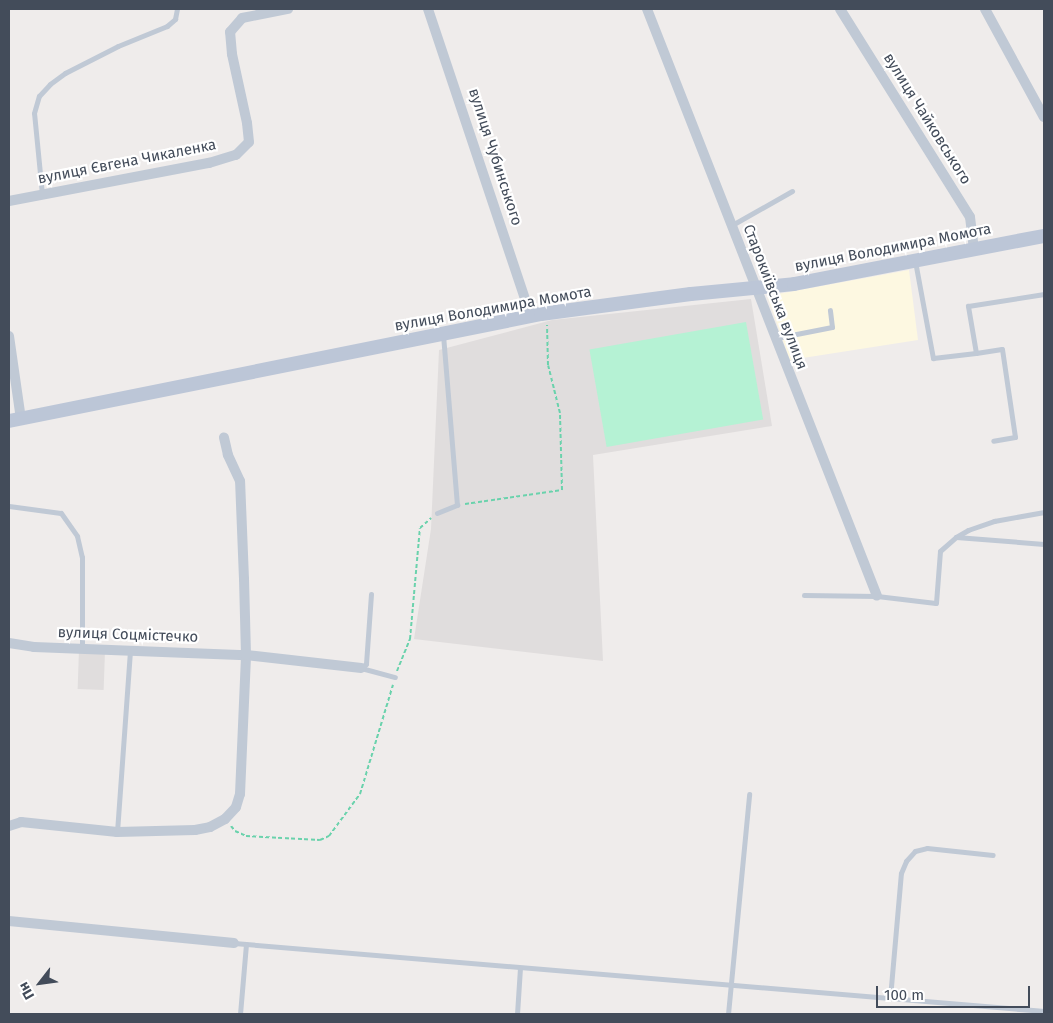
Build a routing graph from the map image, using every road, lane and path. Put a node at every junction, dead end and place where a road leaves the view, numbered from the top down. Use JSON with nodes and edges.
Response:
{"nodes":[{"id":1,"x":177,"y":9,"type":"edge"},
{"id":2,"x":288,"y":9,"type":"edge"},
{"id":3,"x":428,"y":9,"type":"edge"},
{"id":4,"x":647,"y":9,"type":"edge"},
{"id":5,"x":984,"y":9,"type":"edge"},
{"id":6,"x":263,"y":11,"type":"edge"},
{"id":7,"x":845,"y":11,"type":"edge"},
{"id":8,"x":1044,"y":117,"type":"edge"},
{"id":9,"x":792,"y":191,"type":"dead end"},
{"id":10,"x":42,"y":195,"type":"junction"},
{"id":11,"x":9,"y":201,"type":"edge"},
{"id":12,"x":731,"y":226,"type":"junction"},
{"id":13,"x":1044,"y":236,"type":"edge"},
{"id":14,"x":974,"y":249,"type":"junction"},
{"id":15,"x":915,"y":261,"type":"junction"},
{"id":16,"x":755,"y":288,"type":"junction"},
{"id":17,"x":1044,"y":294,"type":"edge"},
{"id":18,"x":830,"y":310,"type":"dead end"},
{"id":19,"x":546,"y":313,"type":"junction"},
{"id":20,"x":531,"y":316,"type":"junction"},
{"id":21,"x":443,"y":334,"type":"junction"},
{"id":22,"x":9,"y":336,"type":"edge"},
{"id":23,"x":775,"y":338,"type":"junction"},
{"id":24,"x":976,"y":353,"type":"junction"},
{"id":25,"x":15,"y":420,"type":"edge"},
{"id":26,"x":224,"y":437,"type":"dead end"},
{"id":27,"x":993,"y":441,"type":"dead end"},
{"id":28,"x":457,"y":505,"type":"junction"},
{"id":29,"x":9,"y":506,"type":"edge"},
{"id":30,"x":437,"y":512,"type":"joint"},
{"id":31,"x":1044,"y":512,"type":"edge"},
{"id":32,"x":956,"y":537,"type":"junction"},
{"id":33,"x":1044,"y":544,"type":"edge"},
{"id":34,"x":371,"y":594,"type":"dead end"},
{"id":35,"x":804,"y":595,"type":"dead end"},
{"id":36,"x":877,"y":596,"type":"junction"},
{"id":37,"x":9,"y":643,"type":"edge"},
{"id":38,"x":82,"y":649,"type":"junction"},
{"id":39,"x":130,"y":651,"type":"junction"},
{"id":40,"x":246,"y":655,"type":"junction"},
{"id":41,"x":361,"y":668,"type":"junction"},
{"id":42,"x":395,"y":677,"type":"junction"},
{"id":43,"x":749,"y":794,"type":"dead end"},
{"id":44,"x":225,"y":819,"type":"junction"},
{"id":45,"x":9,"y":826,"type":"edge"},
{"id":46,"x":117,"y":832,"type":"junction"},
{"id":47,"x":993,"y":855,"type":"dead end"},
{"id":48,"x":9,"y":921,"type":"edge"},
{"id":49,"x":234,"y":943,"type":"joint"},
{"id":50,"x":246,"y":944,"type":"junction"},
{"id":51,"x":520,"y":968,"type":"junction"},
{"id":52,"x":731,"y":985,"type":"junction"},
{"id":53,"x":890,"y":998,"type":"junction"},
{"id":54,"x":1044,"y":1011,"type":"edge"},
{"id":55,"x":240,"y":1014,"type":"edge"},
{"id":56,"x":517,"y":1014,"type":"edge"},
{"id":57,"x":728,"y":1014,"type":"edge"}],
"edges":[{"from":1,"to":10,"type":"lane"},
{"from":2,"to":6,"type":"street","name":"вулиця Євгена Чикаленка"},
{"from":3,"to":20,"type":"street","name":"вулиця Чубинського"},
{"from":4,"to":12,"type":"street","name":"Старокиївська вулиця"},
{"from":5,"to":8,"type":"street"},
{"from":6,"to":10,"type":"street","name":"вулиця Євгена Чикаленка"},
{"from":7,"to":14,"type":"street","name":"вулиця Чайковського"},
{"from":9,"to":12,"type":"lane"},
{"from":10,"to":11,"type":"street","name":"вулиця Євгена Чикаленка"},
{"from":12,"to":16,"type":"street","name":"Старокиївська вулиця"},
{"from":13,"to":14,"type":"street","name":"вулиця Володимира Момота"},
{"from":14,"to":15,"type":"street","name":"вулиця Володимира Момота"},
{"from":15,"to":16,"type":"street","name":"вулиця Володимира Момота"},
{"from":15,"to":24,"type":"lane"},
{"from":16,"to":19,"type":"street","name":"вулиця Володимира Момота"},
{"from":16,"to":23,"type":"street","name":"Старокиївська вулиця"},
{"from":17,"to":24,"type":"lane"},
{"from":18,"to":23,"type":"lane"},
{"from":19,"to":20,"type":"street","name":"вулиця Володимира Момота"},
{"from":19,"to":28,"type":"path"},
{"from":20,"to":21,"type":"street","name":"вулиця Володимира Момота"},
{"from":21,"to":25,"type":"street","name":"вулиця Володимира Момота"},
{"from":21,"to":28,"type":"lane"},
{"from":22,"to":25,"type":"street"},
{"from":23,"to":36,"type":"street","name":"Старокиївська вулиця"},
{"from":24,"to":27,"type":"lane"},
{"from":26,"to":40,"type":"street"},
{"from":28,"to":30,"type":"lane"},
{"from":29,"to":38,"type":"lane"},
{"from":30,"to":42,"type":"path"},
{"from":31,"to":32,"type":"lane"},
{"from":32,"to":33,"type":"lane"},
{"from":32,"to":36,"type":"lane"},
{"from":34,"to":41,"type":"lane"},
{"from":35,"to":36,"type":"lane"},
{"from":37,"to":38,"type":"street","name":"вулиця Соцмістечко"},
{"from":38,"to":39,"type":"street","name":"вулиця Соцмістечко"},
{"from":39,"to":40,"type":"street","name":"вулиця Соцмістечко"},
{"from":39,"to":46,"type":"lane"},
{"from":40,"to":41,"type":"street","name":"вулиця Соцмістечко"},
{"from":40,"to":44,"type":"street"},
{"from":41,"to":42,"type":"lane"},
{"from":42,"to":44,"type":"path"},
{"from":43,"to":52,"type":"lane"},
{"from":44,"to":46,"type":"street"},
{"from":45,"to":46,"type":"street"},
{"from":47,"to":53,"type":"lane"},
{"from":48,"to":49,"type":"street"},
{"from":49,"to":50,"type":"lane"},
{"from":50,"to":51,"type":"lane"},
{"from":50,"to":55,"type":"lane"},
{"from":51,"to":52,"type":"lane"},
{"from":51,"to":56,"type":"lane"},
{"from":52,"to":53,"type":"lane"},
{"from":52,"to":57,"type":"lane"},
{"from":53,"to":54,"type":"lane"}]}
